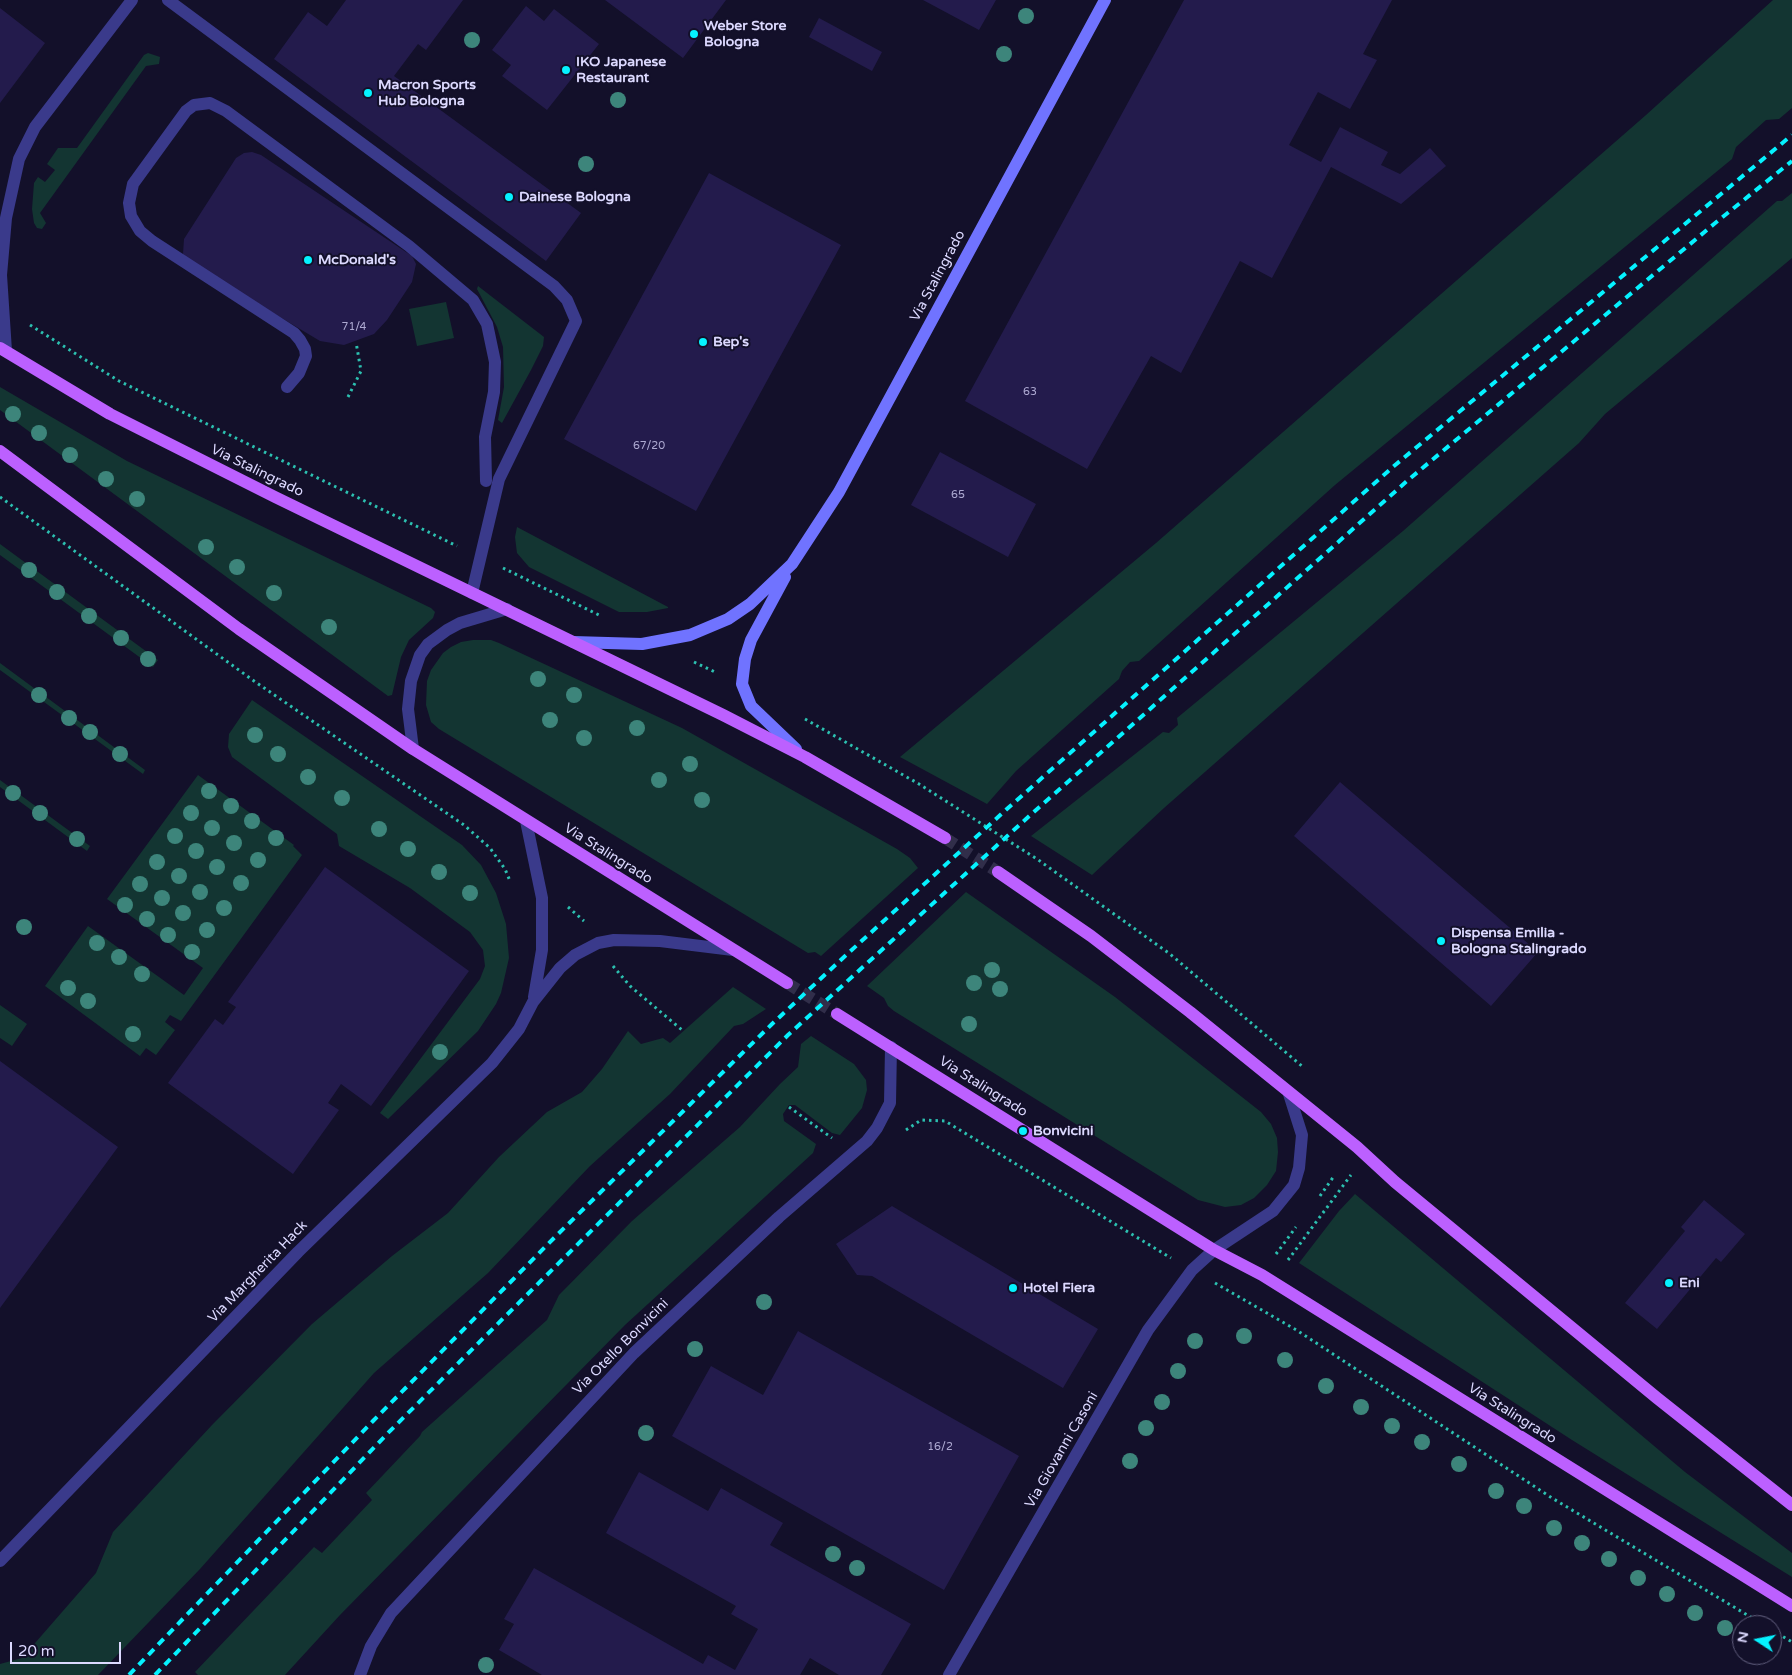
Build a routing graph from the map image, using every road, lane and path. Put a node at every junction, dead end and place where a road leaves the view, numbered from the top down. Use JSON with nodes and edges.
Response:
{"nodes":[{"id":1,"x":132,"y":0,"type":"edge"},
{"id":2,"x":168,"y":0,"type":"edge"},
{"id":3,"x":1105,"y":0,"type":"edge"},
{"id":4,"x":1,"y":306,"type":"edge"},
{"id":5,"x":356,"y":342,"type":"dead end"},
{"id":6,"x":3,"y":350,"type":"edge"},
{"id":7,"x":287,"y":388,"type":"dead end"},
{"id":8,"x":348,"y":397,"type":"dead end"},
{"id":9,"x":0,"y":451,"type":"edge"},
{"id":10,"x":486,"y":481,"type":"dead end"},
{"id":11,"x":0,"y":497,"type":"edge"},
{"id":12,"x":480,"y":557,"type":"junction"},
{"id":13,"x":792,"y":564,"type":"junction"},
{"id":14,"x":472,"y":593,"type":"junction"},
{"id":15,"x":506,"y":609,"type":"junction"},
{"id":16,"x":604,"y":618,"type":"dead end"},
{"id":17,"x":573,"y":642,"type":"junction"},
{"id":18,"x":413,"y":749,"type":"junction"},
{"id":19,"x":805,"y":757,"type":"junction"},
{"id":20,"x":526,"y":821,"type":"junction"},
{"id":21,"x":945,"y":838,"type":"tunnel mouth"},
{"id":22,"x":998,"y":872,"type":"tunnel mouth"},
{"id":23,"x":512,"y":887,"type":"dead end"},
{"id":24,"x":562,"y":906,"type":"dead end"},
{"id":25,"x":588,"y":926,"type":"dead end"},
{"id":26,"x":735,"y":950,"type":"junction"},
{"id":27,"x":611,"y":963,"type":"dead end"},
{"id":28,"x":787,"y":983,"type":"tunnel mouth"},
{"id":29,"x":532,"y":1002,"type":"junction"},
{"id":30,"x":837,"y":1014,"type":"tunnel mouth"},
{"id":31,"x":682,"y":1030,"type":"dead end"},
{"id":32,"x":891,"y":1047,"type":"junction"},
{"id":33,"x":1289,"y":1094,"type":"junction"},
{"id":34,"x":789,"y":1107,"type":"dead end"},
{"id":35,"x":903,"y":1134,"type":"dead end"},
{"id":36,"x":835,"y":1140,"type":"dead end"},
{"id":37,"x":1343,"y":1184,"type":"dead end"},
{"id":38,"x":1214,"y":1250,"type":"junction"},
{"id":39,"x":1286,"y":1263,"type":"dead end"},
{"id":40,"x":1192,"y":1270,"type":"junction"},
{"id":41,"x":1792,"y":1505,"type":"edge"},
{"id":42,"x":0,"y":1561,"type":"edge"},
{"id":43,"x":1792,"y":1606,"type":"edge"},
{"id":44,"x":1747,"y":1615,"type":"edge"},
{"id":45,"x":360,"y":1675,"type":"edge"},
{"id":46,"x":949,"y":1675,"type":"edge"}],
"edges":[{"from":1,"to":4,"type":"street"},
{"from":2,"to":12,"type":"street"},
{"from":3,"to":13,"type":"street","name":"Via Stalingrado"},
{"from":4,"to":6,"type":"street"},
{"from":4,"to":12,"type":"path"},
{"from":5,"to":8,"type":"path"},
{"from":6,"to":14,"type":"main road","name":"Via Stalingrado"},
{"from":7,"to":10,"type":"street"},
{"from":9,"to":18,"type":"main road","name":"Via Stalingrado"},
{"from":11,"to":23,"type":"path"},
{"from":12,"to":14,"type":"street"},
{"from":12,"to":16,"type":"path"},
{"from":13,"to":17,"type":"street","name":"Via Stalingrado"},
{"from":13,"to":19,"type":"street","name":"Via Stalingrado"},
{"from":14,"to":15,"type":"main road","name":"Via Stalingrado"},
{"from":15,"to":17,"type":"main road","name":"Via Stalingrado"},
{"from":15,"to":18,"type":"street"},
{"from":17,"to":19,"type":"main road","name":"Via Stalingrado"},
{"from":18,"to":20,"type":"main road","name":"Via Stalingrado"},
{"from":19,"to":21,"type":"main road","name":"Via Stalingrado"},
{"from":20,"to":26,"type":"main road","name":"Via Stalingrado"},
{"from":20,"to":29,"type":"street","name":"Via Margherita Hack"},
{"from":22,"to":33,"type":"main road"},
{"from":24,"to":25,"type":"path"},
{"from":26,"to":28,"type":"main road","name":"Via Stalingrado"},
{"from":26,"to":29,"type":"street","name":"Via Margherita Hack"},
{"from":27,"to":31,"type":"path"},
{"from":29,"to":42,"type":"street","name":"Via Margherita Hack"},
{"from":30,"to":32,"type":"main road","name":"Via Stalingrado"},
{"from":32,"to":38,"type":"main road","name":"Via Stalingrado"},
{"from":32,"to":45,"type":"street","name":"Via Otello Bonvicini"},
{"from":33,"to":38,"type":"street"},
{"from":33,"to":41,"type":"main road"},
{"from":34,"to":36,"type":"path"},
{"from":35,"to":40,"type":"path"},
{"from":37,"to":39,"type":"path"},
{"from":38,"to":40,"type":"street","name":"Via Giovanni Casoni"},
{"from":38,"to":43,"type":"main road","name":"Via Stalingrado"},
{"from":40,"to":44,"type":"path"},
{"from":40,"to":46,"type":"street","name":"Via Giovanni Casoni"}]}
